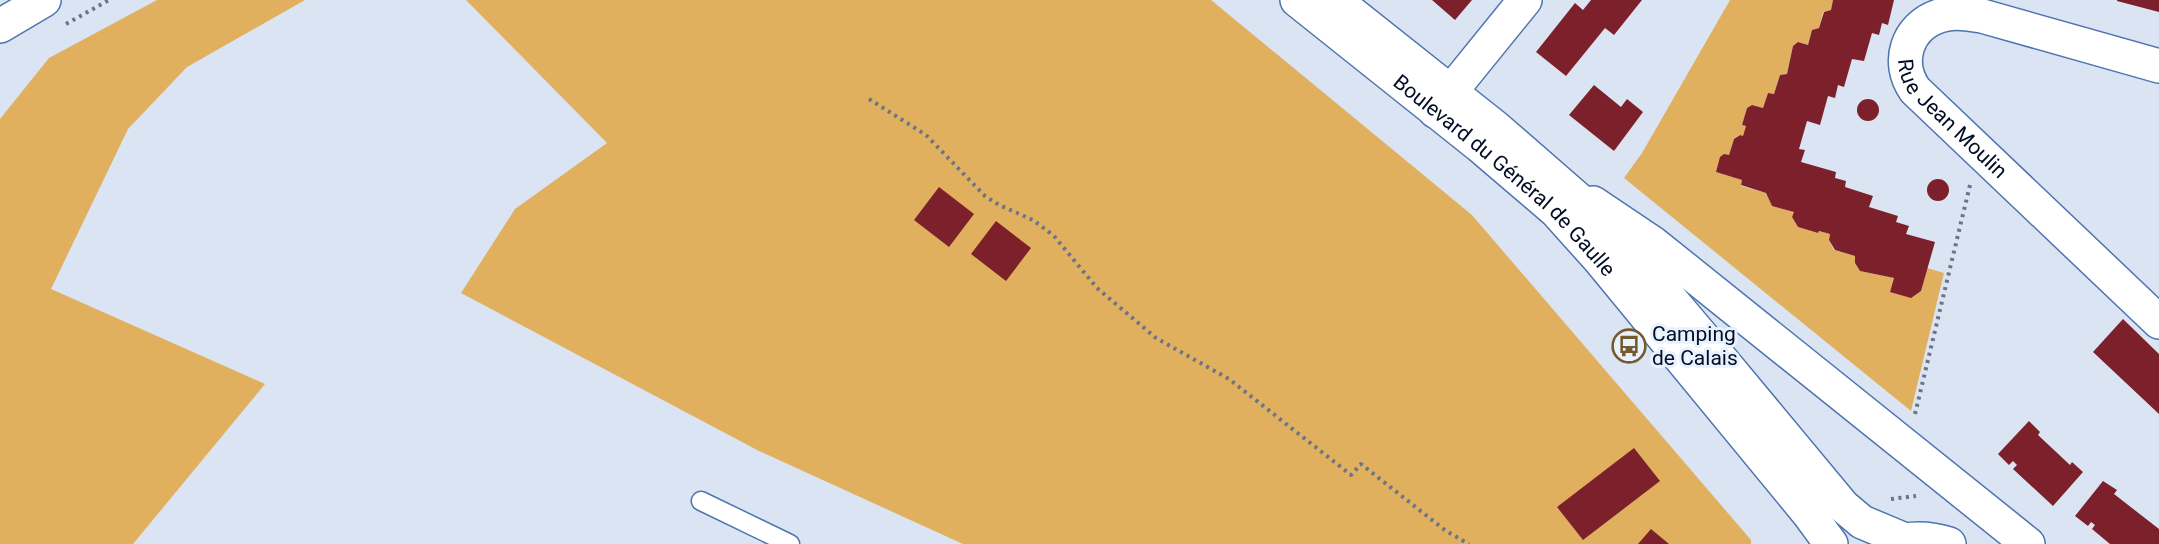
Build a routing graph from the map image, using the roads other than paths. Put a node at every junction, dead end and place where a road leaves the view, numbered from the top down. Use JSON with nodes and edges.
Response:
{"nodes":[{"id":1,"x":44,"y":0,"type":"edge"},
{"id":2,"x":1297,"y":0,"type":"edge"},
{"id":3,"x":1335,"y":0,"type":"edge"},
{"id":4,"x":1525,"y":0,"type":"edge"},
{"id":5,"x":0,"y":26,"type":"edge"},
{"id":6,"x":2159,"y":66,"type":"edge"},
{"id":7,"x":1443,"y":101,"type":"junction"},
{"id":8,"x":1567,"y":189,"type":"junction"},
{"id":9,"x":2159,"y":322,"type":"edge"},
{"id":10,"x":1754,"y":324,"type":"junction"},
{"id":11,"x":1705,"y":340,"type":"junction"},
{"id":12,"x":1691,"y":371,"type":"junction"},
{"id":13,"x":700,"y":501,"type":"dead end"},
{"id":14,"x":1898,"y":542,"type":"edge"},
{"id":15,"x":790,"y":544,"type":"edge"},
{"id":16,"x":1831,"y":544,"type":"edge"},
{"id":17,"x":1949,"y":544,"type":"edge"},
{"id":18,"x":2028,"y":544,"type":"edge"}],
"edges":[{"from":1,"to":5,"type":"street"},
{"from":2,"to":7,"type":"street","name":"Boulevard du Général de Gaulle"},
{"from":3,"to":7,"type":"street","name":"Boulevard du Général de Gaulle"},
{"from":4,"to":7,"type":"street"},
{"from":6,"to":9,"type":"street","name":"Rue Jean Moulin"},
{"from":7,"to":8,"type":"street","name":"Boulevard du Général de Gaulle"},
{"from":7,"to":12,"type":"street","name":"Boulevard du Général de Gaulle"},
{"from":8,"to":10,"type":"street","name":"Boulevard du Général de Gaulle"},
{"from":8,"to":11,"type":"street","name":"Boulevard du Général de Gaulle"},
{"from":10,"to":11,"type":"street"},
{"from":10,"to":18,"type":"street","name":"Boulevard du Général de Gaulle"},
{"from":11,"to":12,"type":"street"},
{"from":11,"to":14,"type":"street","name":"Boulevard du Général de Gaulle"},
{"from":12,"to":16,"type":"street","name":"Boulevard du Général de Gaulle"},
{"from":13,"to":15,"type":"lane"},
{"from":14,"to":17,"type":"street","name":"Boulevard du Général de Gaulle"}]}
